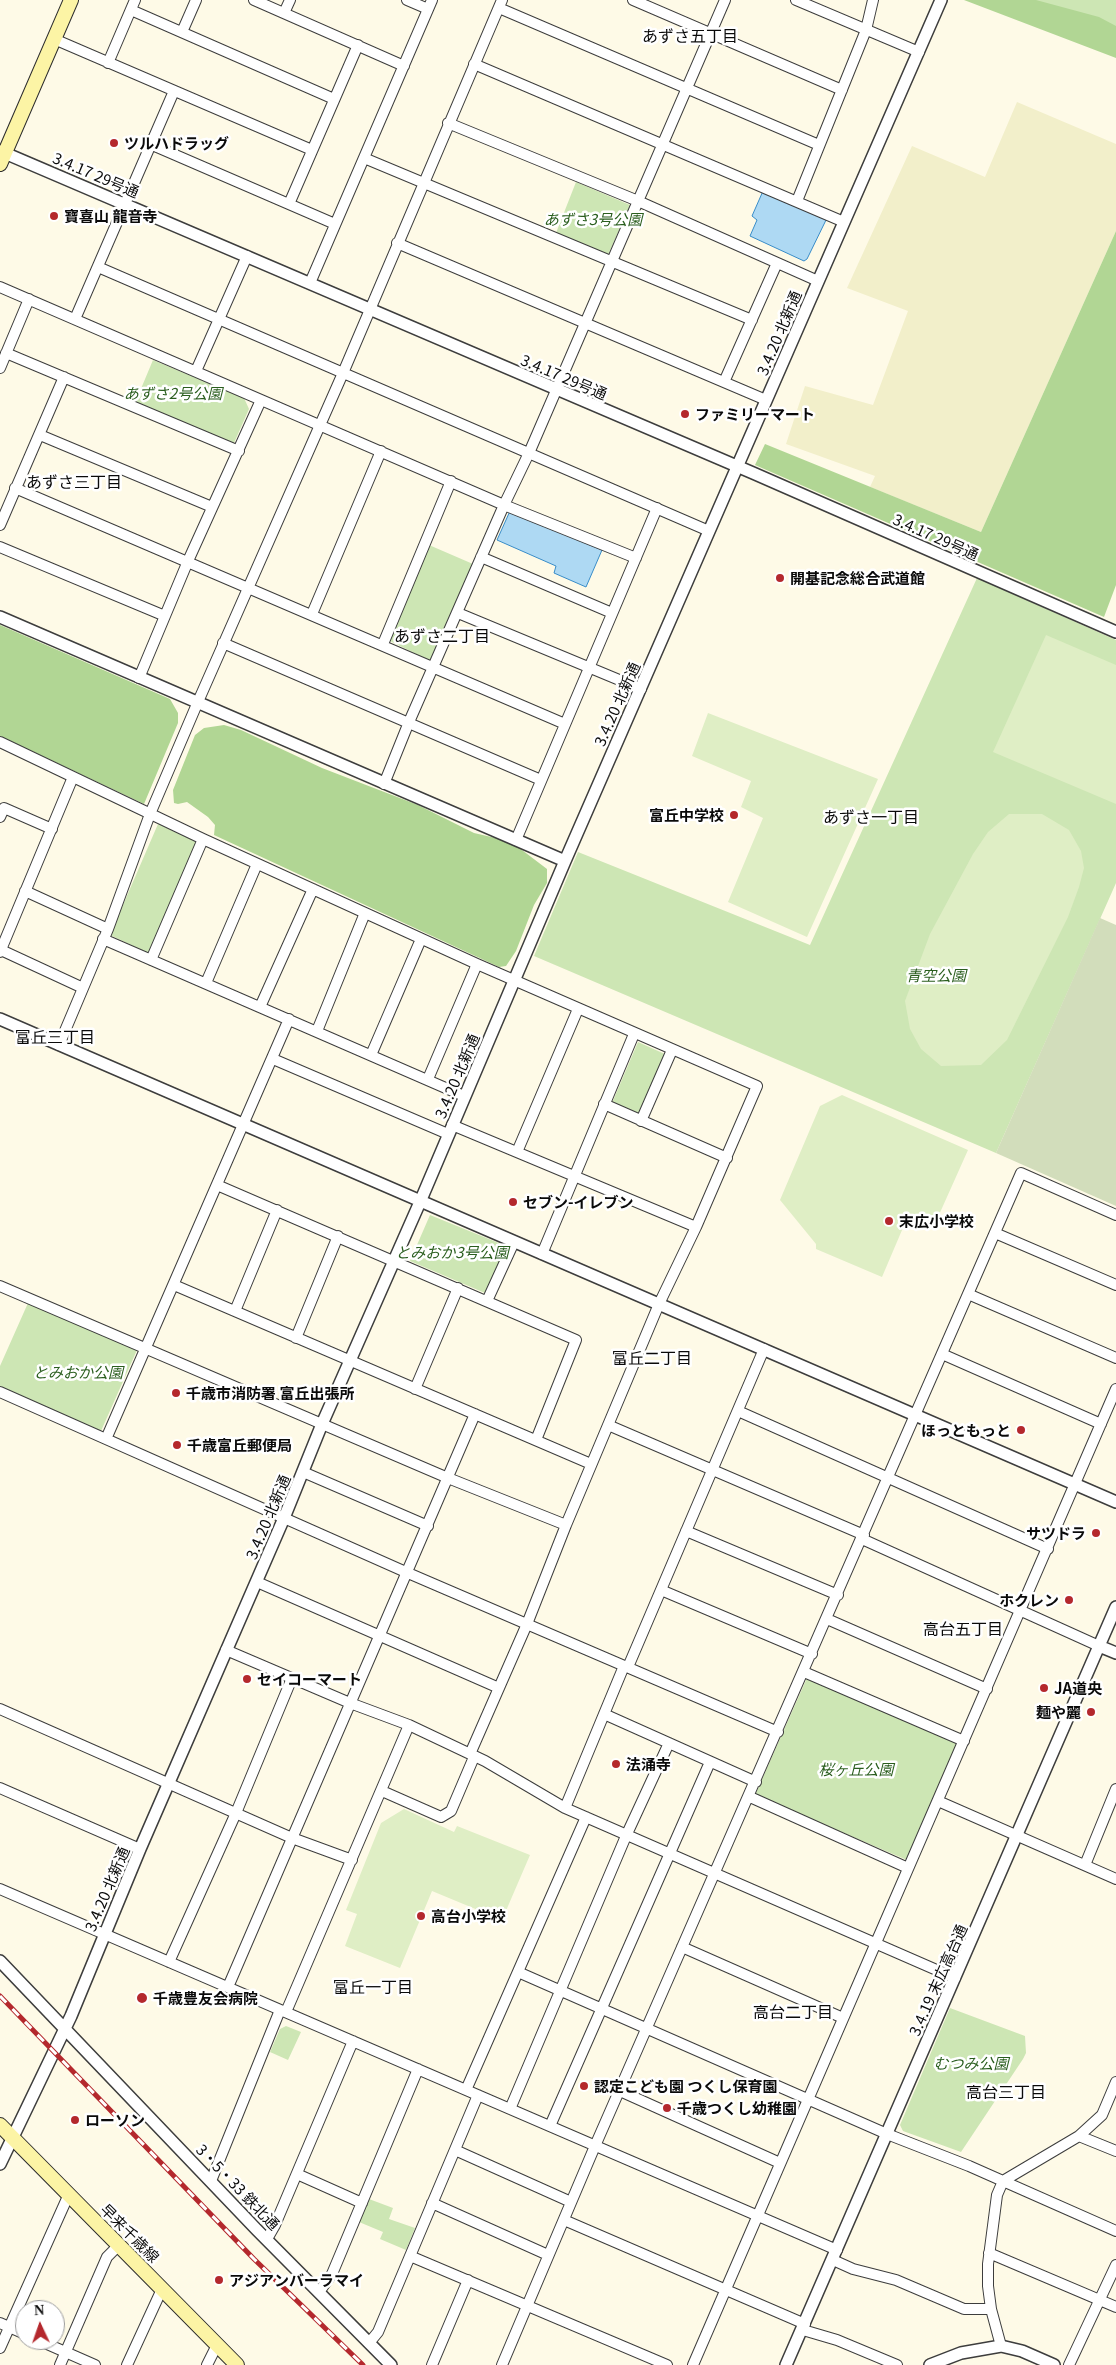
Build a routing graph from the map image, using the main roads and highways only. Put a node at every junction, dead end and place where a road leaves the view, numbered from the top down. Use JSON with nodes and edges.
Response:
{"nodes":[{"id":1,"x":71,"y":0,"type":"edge"},
{"id":2,"x":2,"y":156,"type":"edge"},
{"id":3,"x":0,"y":2125,"type":"edge"},
{"id":4,"x":237,"y":2365,"type":"edge"}],
"edges":[{"from":1,"to":2,"type":"main road"},
{"from":3,"to":4,"type":"main road","name":"早来千歳線"}]}
